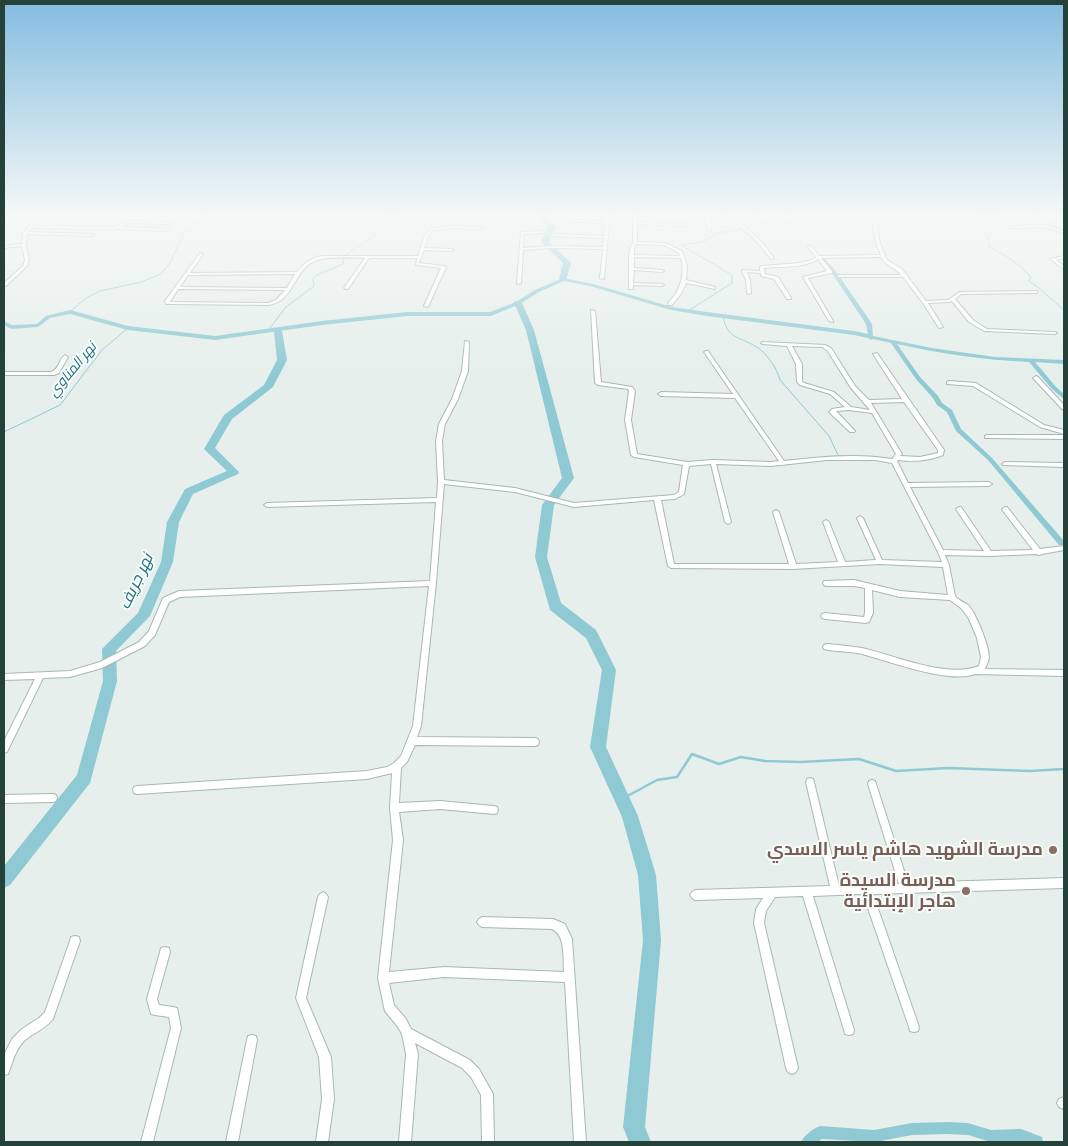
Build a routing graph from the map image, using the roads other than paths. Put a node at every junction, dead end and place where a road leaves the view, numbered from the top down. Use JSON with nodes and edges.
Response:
{"nodes":[{"id":1,"x":22,"y":267,"type":"edge"},
{"id":2,"x":192,"y":267,"type":"edge"},
{"id":3,"x":302,"y":267,"type":"edge"},
{"id":4,"x":360,"y":267,"type":"edge"},
{"id":5,"x":444,"y":267,"type":"edge"},
{"id":6,"x":520,"y":267,"type":"edge"},
{"id":7,"x":603,"y":267,"type":"edge"},
{"id":8,"x":683,"y":267,"type":"edge"},
{"id":9,"x":763,"y":267,"type":"edge"},
{"id":10,"x":825,"y":267,"type":"edge"},
{"id":11,"x":896,"y":267,"type":"edge"},
{"id":12,"x":630,"y":269,"type":"joint"},
{"id":13,"x":662,"y":271,"type":"dead end"},
{"id":14,"x":762,"y":272,"type":"junction"},
{"id":15,"x":297,"y":273,"type":"junction"},
{"id":16,"x":187,"y":274,"type":"junction"},
{"id":17,"x":840,"y":276,"type":"dead end"},
{"id":18,"x":904,"y":276,"type":"junction"},
{"id":19,"x":602,"y":278,"type":"dead end"},
{"id":20,"x":684,"y":281,"type":"junction"},
{"id":21,"x":519,"y":283,"type":"dead end"},
{"id":22,"x":4,"y":285,"type":"edge"},
{"id":23,"x":662,"y":285,"type":"dead end"},
{"id":24,"x":177,"y":288,"type":"junction"},
{"id":25,"x":346,"y":288,"type":"dead end"},
{"id":26,"x":713,"y":288,"type":"dead end"},
{"id":27,"x":288,"y":289,"type":"junction"},
{"id":28,"x":1035,"y":292,"type":"dead end"},
{"id":29,"x":749,"y":293,"type":"dead end"},
{"id":30,"x":788,"y":298,"type":"dead end"},
{"id":31,"x":953,"y":299,"type":"junction"},
{"id":32,"x":926,"y":302,"type":"junction"},
{"id":33,"x":670,"y":304,"type":"dead end"},
{"id":34,"x":426,"y":306,"type":"dead end"},
{"id":35,"x":592,"y":311,"type":"dead end"},
{"id":36,"x":831,"y":321,"type":"dead end"},
{"id":37,"x":941,"y":327,"type":"dead end"},
{"id":38,"x":1055,"y":333,"type":"dead end"},
{"id":39,"x":467,"y":342,"type":"dead end"},
{"id":40,"x":762,"y":343,"type":"dead end"},
{"id":41,"x":789,"y":344,"type":"junction"},
{"id":42,"x":706,"y":352,"type":"dead end"},
{"id":43,"x":875,"y":354,"type":"dead end"},
{"id":44,"x":65,"y":357,"type":"dead end"},
{"id":45,"x":4,"y":374,"type":"edge"},
{"id":46,"x":1036,"y":378,"type":"dead end"},
{"id":47,"x":948,"y":383,"type":"dead end"},
{"id":48,"x":662,"y":394,"type":"dead end"},
{"id":49,"x":735,"y":396,"type":"junction"},
{"id":50,"x":906,"y":400,"type":"junction"},
{"id":51,"x":867,"y":402,"type":"junction"},
{"id":52,"x":849,"y":408,"type":"junction"},
{"id":53,"x":1064,"y":408,"type":"edge"},
{"id":54,"x":874,"y":412,"type":"junction"},
{"id":55,"x":852,"y":431,"type":"dead end"},
{"id":56,"x":1064,"y":432,"type":"edge"},
{"id":57,"x":987,"y":437,"type":"dead end"},
{"id":58,"x":1064,"y":437,"type":"edge"},
{"id":59,"x":896,"y":459,"type":"junction"},
{"id":60,"x":713,"y":462,"type":"junction"},
{"id":61,"x":782,"y":462,"type":"junction"},
{"id":62,"x":687,"y":464,"type":"junction"},
{"id":63,"x":1005,"y":464,"type":"dead end"},
{"id":64,"x":1064,"y":465,"type":"edge"},
{"id":65,"x":441,"y":482,"type":"junction"},
{"id":66,"x":989,"y":484,"type":"dead end"},
{"id":67,"x":907,"y":485,"type":"junction"},
{"id":68,"x":656,"y":498,"type":"junction"},
{"id":69,"x":440,"y":500,"type":"junction"},
{"id":70,"x":266,"y":505,"type":"dead end"},
{"id":71,"x":959,"y":509,"type":"dead end"},
{"id":72,"x":1005,"y":509,"type":"dead end"},
{"id":73,"x":776,"y":512,"type":"dead end"},
{"id":74,"x":860,"y":518,"type":"dead end"},
{"id":75,"x":728,"y":522,"type":"dead end"},
{"id":76,"x":826,"y":522,"type":"dead end"},
{"id":77,"x":1064,"y":548,"type":"edge"},
{"id":78,"x":941,"y":552,"type":"junction"},
{"id":79,"x":1039,"y":553,"type":"junction"},
{"id":80,"x":989,"y":554,"type":"junction"},
{"id":81,"x":880,"y":562,"type":"junction"},
{"id":82,"x":842,"y":563,"type":"junction"},
{"id":83,"x":946,"y":565,"type":"junction"},
{"id":84,"x":793,"y":567,"type":"junction"},
{"id":85,"x":432,"y":583,"type":"junction"},
{"id":86,"x":826,"y":583,"type":"dead end"},
{"id":87,"x":868,"y":586,"type":"junction"},
{"id":88,"x":953,"y":598,"type":"junction"},
{"id":89,"x":825,"y":616,"type":"dead end"},
{"id":90,"x":827,"y":647,"type":"dead end"},
{"id":91,"x":977,"y":672,"type":"junction"},
{"id":92,"x":1064,"y":673,"type":"edge"},
{"id":93,"x":40,"y":676,"type":"junction"},
{"id":94,"x":4,"y":678,"type":"edge"},
{"id":95,"x":412,"y":741,"type":"junction"},
{"id":96,"x":535,"y":742,"type":"dead end"},
{"id":97,"x":4,"y":749,"type":"edge"},
{"id":98,"x":397,"y":766,"type":"junction"},
{"id":99,"x":810,"y":782,"type":"dead end"},
{"id":100,"x":872,"y":784,"type":"dead end"},
{"id":101,"x":137,"y":790,"type":"dead end"},
{"id":102,"x":53,"y":798,"type":"dead end"},
{"id":103,"x":4,"y":799,"type":"edge"},
{"id":104,"x":394,"y":808,"type":"junction"},
{"id":105,"x":494,"y":810,"type":"dead end"},
{"id":106,"x":1064,"y":883,"type":"edge"},
{"id":107,"x":866,"y":889,"type":"junction"},
{"id":108,"x":905,"y":889,"type":"junction"},
{"id":109,"x":836,"y":891,"type":"junction"},
{"id":110,"x":807,"y":892,"type":"junction"},
{"id":111,"x":772,"y":894,"type":"junction"},
{"id":112,"x":695,"y":895,"type":"dead end"},
{"id":113,"x":323,"y":897,"type":"dead end"},
{"id":114,"x":482,"y":922,"type":"dead end"},
{"id":115,"x":75,"y":941,"type":"dead end"},
{"id":116,"x":165,"y":952,"type":"dead end"},
{"id":117,"x":570,"y":977,"type":"junction"},
{"id":118,"x":383,"y":978,"type":"junction"},
{"id":119,"x":914,"y":1027,"type":"dead end"},
{"id":120,"x":848,"y":1030,"type":"dead end"},
{"id":121,"x":407,"y":1033,"type":"junction"},
{"id":122,"x":252,"y":1040,"type":"dead end"},
{"id":123,"x":792,"y":1068,"type":"dead end"},
{"id":124,"x":4,"y":1070,"type":"edge"},
{"id":125,"x":147,"y":1142,"type":"edge"},
{"id":126,"x":232,"y":1142,"type":"edge"},
{"id":127,"x":322,"y":1142,"type":"edge"},
{"id":128,"x":405,"y":1142,"type":"edge"},
{"id":129,"x":488,"y":1142,"type":"edge"},
{"id":130,"x":580,"y":1142,"type":"edge"}],
"edges":[{"from":1,"to":22,"type":"street"},
{"from":2,"to":16,"type":"street"},
{"from":3,"to":15,"type":"street"},
{"from":4,"to":25,"type":"street"},
{"from":5,"to":34,"type":"street"},
{"from":6,"to":21,"type":"street"},
{"from":7,"to":19,"type":"street"},
{"from":8,"to":20,"type":"street"},
{"from":9,"to":14,"type":"street"},
{"from":10,"to":36,"type":"street"},
{"from":11,"to":18,"type":"street"},
{"from":12,"to":13,"type":"street"},
{"from":12,"to":23,"type":"street"},
{"from":14,"to":29,"type":"street"},
{"from":14,"to":30,"type":"street"},
{"from":15,"to":16,"type":"street"},
{"from":15,"to":27,"type":"street"},
{"from":16,"to":24,"type":"street"},
{"from":17,"to":18,"type":"street"},
{"from":18,"to":32,"type":"street"},
{"from":20,"to":26,"type":"street"},
{"from":20,"to":33,"type":"street"},
{"from":24,"to":27,"type":"street"},
{"from":24,"to":27,"type":"street"},
{"from":28,"to":31,"type":"street"},
{"from":31,"to":32,"type":"street"},
{"from":31,"to":38,"type":"street"},
{"from":32,"to":37,"type":"street"},
{"from":35,"to":62,"type":"street"},
{"from":39,"to":65,"type":"street"},
{"from":40,"to":41,"type":"street"},
{"from":41,"to":51,"type":"street"},
{"from":41,"to":52,"type":"street"},
{"from":42,"to":49,"type":"street"},
{"from":43,"to":50,"type":"street"},
{"from":44,"to":45,"type":"street"},
{"from":46,"to":53,"type":"street"},
{"from":47,"to":56,"type":"street"},
{"from":48,"to":49,"type":"street"},
{"from":49,"to":61,"type":"street"},
{"from":50,"to":51,"type":"street"},
{"from":50,"to":59,"type":"street"},
{"from":51,"to":54,"type":"street"},
{"from":52,"to":54,"type":"street"},
{"from":52,"to":55,"type":"street"},
{"from":54,"to":59,"type":"street"},
{"from":57,"to":58,"type":"street"},
{"from":59,"to":61,"type":"street"},
{"from":59,"to":67,"type":"street"},
{"from":60,"to":61,"type":"street"},
{"from":60,"to":62,"type":"street"},
{"from":60,"to":75,"type":"street"},
{"from":62,"to":68,"type":"street"},
{"from":63,"to":64,"type":"street"},
{"from":65,"to":68,"type":"street"},
{"from":65,"to":69,"type":"street"},
{"from":66,"to":67,"type":"street"},
{"from":67,"to":78,"type":"street"},
{"from":68,"to":84,"type":"street"},
{"from":69,"to":70,"type":"street"},
{"from":69,"to":85,"type":"street"},
{"from":71,"to":80,"type":"street"},
{"from":72,"to":79,"type":"street"},
{"from":73,"to":84,"type":"street"},
{"from":74,"to":81,"type":"street"},
{"from":76,"to":82,"type":"street"},
{"from":77,"to":79,"type":"street"},
{"from":78,"to":80,"type":"street"},
{"from":78,"to":83,"type":"street"},
{"from":79,"to":80,"type":"street"},
{"from":81,"to":82,"type":"street"},
{"from":81,"to":83,"type":"street"},
{"from":82,"to":84,"type":"street"},
{"from":83,"to":88,"type":"street"},
{"from":85,"to":93,"type":"street"},
{"from":85,"to":95,"type":"street"},
{"from":86,"to":87,"type":"street"},
{"from":87,"to":88,"type":"street"},
{"from":87,"to":89,"type":"street"},
{"from":88,"to":91,"type":"street"},
{"from":90,"to":91,"type":"street"},
{"from":91,"to":92,"type":"street"},
{"from":93,"to":94,"type":"street"},
{"from":93,"to":97,"type":"street"},
{"from":95,"to":96,"type":"street"},
{"from":95,"to":98,"type":"street"},
{"from":98,"to":101,"type":"street"},
{"from":98,"to":104,"type":"street"},
{"from":99,"to":109,"type":"street"},
{"from":100,"to":108,"type":"street"},
{"from":102,"to":103,"type":"street"},
{"from":104,"to":105,"type":"street"},
{"from":104,"to":118,"type":"street"},
{"from":106,"to":108,"type":"street"},
{"from":107,"to":108,"type":"street"},
{"from":107,"to":109,"type":"street"},
{"from":107,"to":119,"type":"street"},
{"from":109,"to":110,"type":"street"},
{"from":110,"to":111,"type":"street"},
{"from":110,"to":120,"type":"street"},
{"from":111,"to":112,"type":"street"},
{"from":111,"to":123,"type":"street"},
{"from":113,"to":127,"type":"street"},
{"from":114,"to":117,"type":"street"},
{"from":115,"to":124,"type":"street"},
{"from":116,"to":125,"type":"street"},
{"from":117,"to":118,"type":"street"},
{"from":117,"to":130,"type":"street"},
{"from":118,"to":121,"type":"street"},
{"from":121,"to":128,"type":"street"},
{"from":121,"to":129,"type":"street"},
{"from":122,"to":126,"type":"street"}]}
